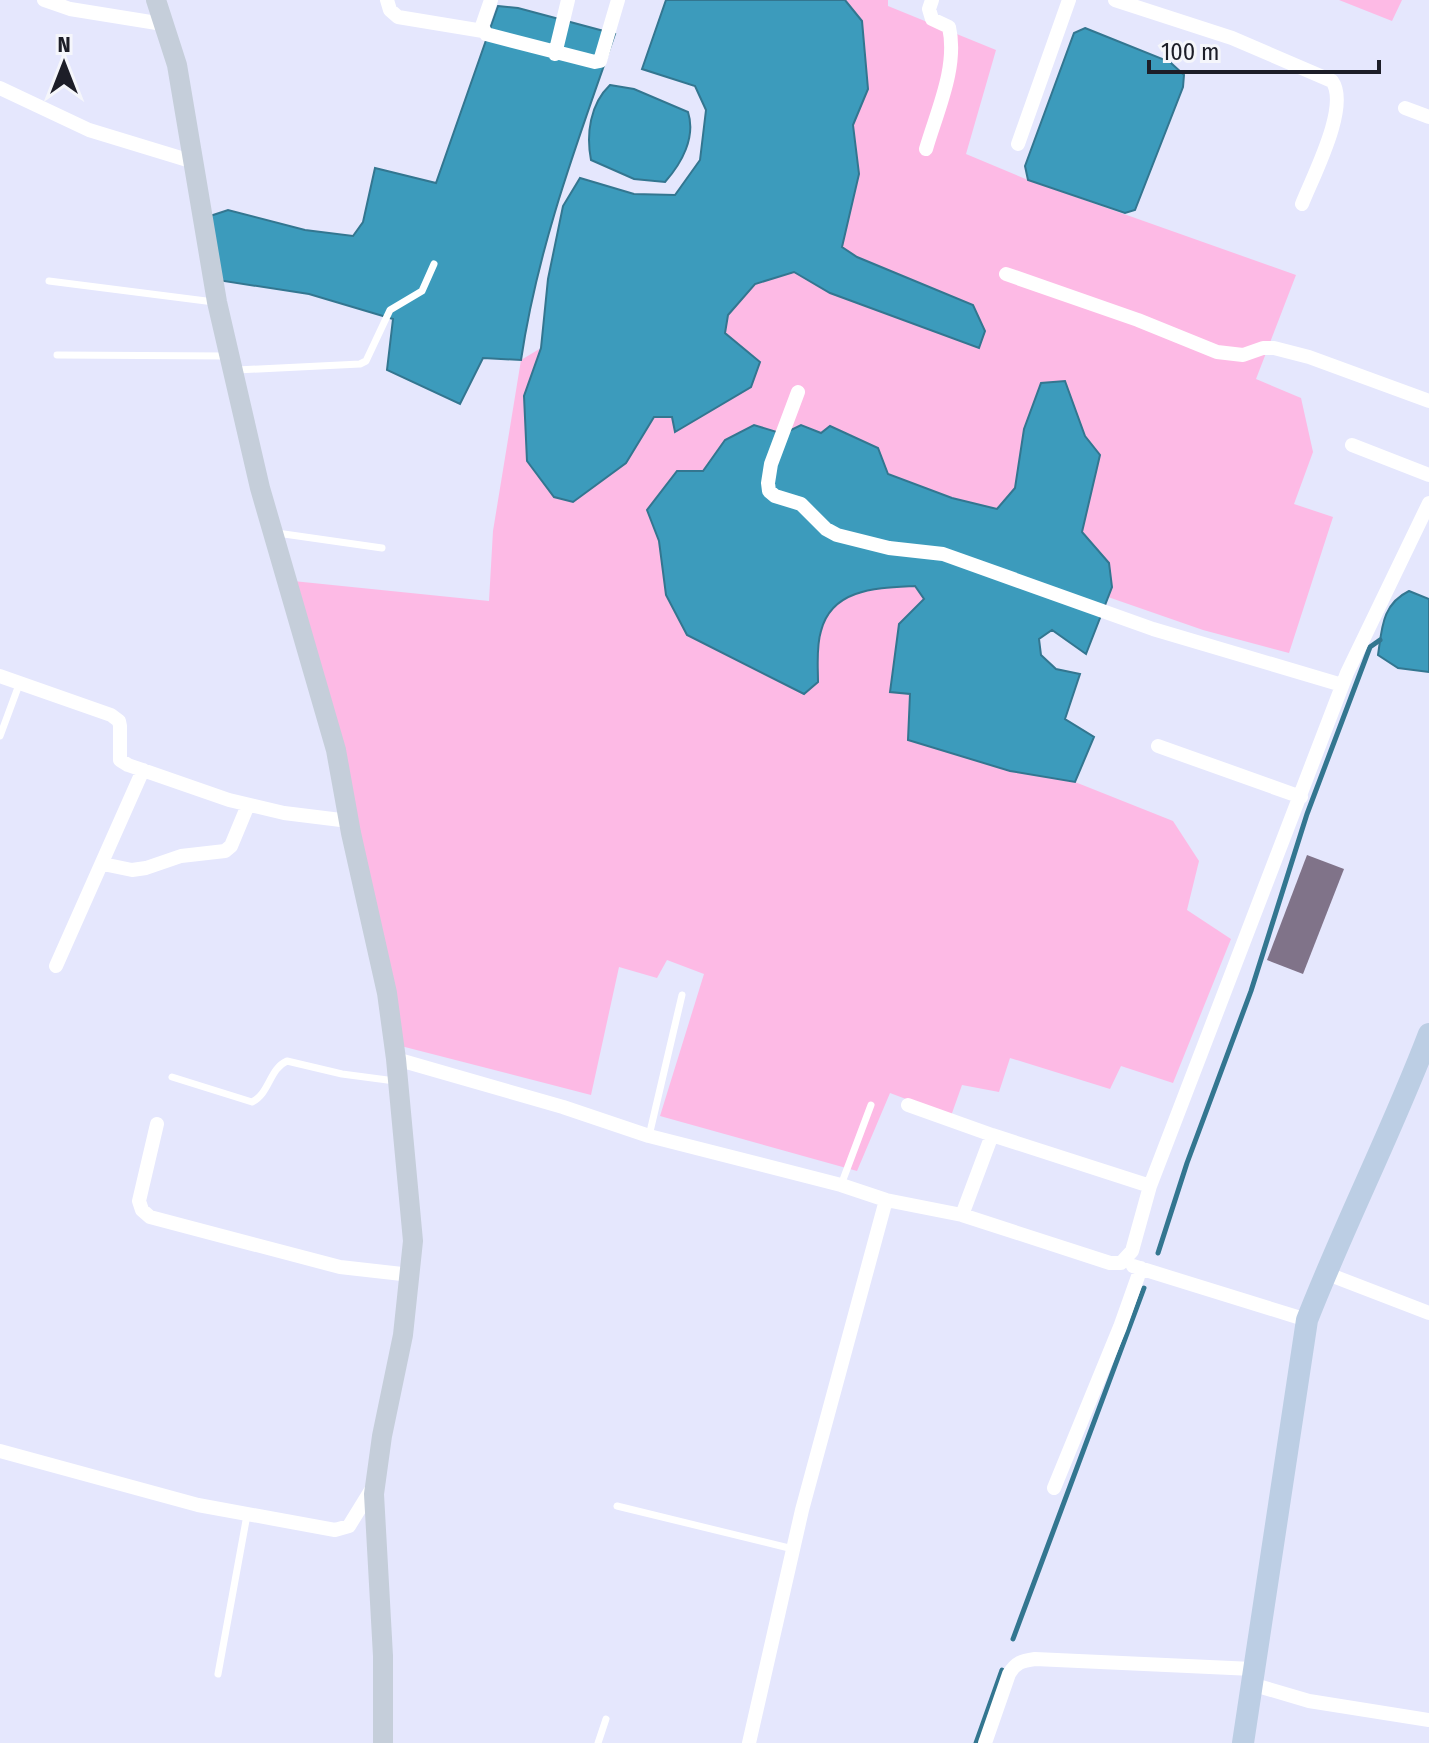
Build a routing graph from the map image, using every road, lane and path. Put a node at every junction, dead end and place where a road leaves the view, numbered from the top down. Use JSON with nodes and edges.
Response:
{"nodes":[{"id":1,"x":44,"y":0,"type":"edge"},
{"id":2,"x":156,"y":0,"type":"edge"},
{"id":3,"x":387,"y":0,"type":"edge"},
{"id":4,"x":491,"y":0,"type":"edge"},
{"id":5,"x":568,"y":0,"type":"edge"},
{"id":6,"x":618,"y":0,"type":"edge"},
{"id":7,"x":932,"y":0,"type":"edge"},
{"id":8,"x":1069,"y":0,"type":"edge"},
{"id":9,"x":1115,"y":0,"type":"edge"},
{"id":10,"x":163,"y":24,"type":"junction"},
{"id":11,"x":483,"y":31,"type":"junction"},
{"id":12,"x":555,"y":54,"type":"junction"},
{"id":13,"x":0,"y":88,"type":"edge"},
{"id":14,"x":1405,"y":108,"type":"dead end"},
{"id":15,"x":1429,"y":117,"type":"edge"},
{"id":16,"x":1018,"y":144,"type":"dead end"},
{"id":17,"x":926,"y":149,"type":"dead end"},
{"id":18,"x":194,"y":162,"type":"junction"},
{"id":19,"x":1302,"y":204,"type":"dead end"},
{"id":20,"x":434,"y":264,"type":"dead end"},
{"id":21,"x":1006,"y":274,"type":"dead end"},
{"id":22,"x":49,"y":281,"type":"dead end"},
{"id":23,"x":217,"y":302,"type":"junction"},
{"id":24,"x":57,"y":355,"type":"dead end"},
{"id":25,"x":232,"y":363,"type":"junction"},
{"id":26,"x":798,"y":392,"type":"dead end"},
{"id":27,"x":1429,"y":401,"type":"edge"},
{"id":28,"x":1352,"y":445,"type":"dead end"},
{"id":29,"x":1429,"y":475,"type":"edge"},
{"id":30,"x":1429,"y":503,"type":"edge"},
{"id":31,"x":273,"y":533,"type":"junction"},
{"id":32,"x":382,"y":548,"type":"dead end"},
{"id":33,"x":0,"y":676,"type":"edge"},
{"id":34,"x":20,"y":682,"type":"junction"},
{"id":35,"x":1342,"y":685,"type":"junction"},
{"id":36,"x":0,"y":736,"type":"edge"},
{"id":37,"x":1158,"y":746,"type":"dead end"},
{"id":38,"x":143,"y":770,"type":"junction"},
{"id":39,"x":1301,"y":797,"type":"junction"},
{"id":40,"x":248,"y":805,"type":"junction"},
{"id":41,"x":349,"y":821,"type":"junction"},
{"id":42,"x":103,"y":864,"type":"junction"},
{"id":43,"x":56,"y":966,"type":"dead end"},
{"id":44,"x":682,"y":995,"type":"dead end"},
{"id":45,"x":1429,"y":1034,"type":"edge"},
{"id":46,"x":396,"y":1059,"type":"junction"},
{"id":47,"x":172,"y":1077,"type":"dead end"},
{"id":48,"x":399,"y":1081,"type":"junction"},
{"id":49,"x":871,"y":1105,"type":"dead end"},
{"id":50,"x":908,"y":1105,"type":"dead end"},
{"id":51,"x":157,"y":1124,"type":"dead end"},
{"id":52,"x":992,"y":1135,"type":"junction"},
{"id":53,"x":649,"y":1136,"type":"junction"},
{"id":54,"x":841,"y":1185,"type":"junction"},
{"id":55,"x":1150,"y":1186,"type":"junction"},
{"id":56,"x":886,"y":1200,"type":"junction"},
{"id":57,"x":962,"y":1215,"type":"junction"},
{"id":58,"x":1121,"y":1263,"type":"junction"},
{"id":59,"x":1141,"y":1268,"type":"junction"},
{"id":60,"x":1325,"y":1273,"type":"junction"},
{"id":61,"x":411,"y":1275,"type":"junction"},
{"id":62,"x":1429,"y":1313,"type":"edge"},
{"id":63,"x":1307,"y":1320,"type":"junction"},
{"id":64,"x":0,"y":1451,"type":"edge"},
{"id":65,"x":375,"y":1483,"type":"junction"},
{"id":66,"x":1054,"y":1488,"type":"dead end"},
{"id":67,"x":617,"y":1506,"type":"dead end"},
{"id":68,"x":247,"y":1513,"type":"junction"},
{"id":69,"x":794,"y":1549,"type":"junction"},
{"id":70,"x":218,"y":1674,"type":"dead end"},
{"id":71,"x":1252,"y":1677,"type":"junction"},
{"id":72,"x":606,"y":1719,"type":"dead end"},
{"id":73,"x":1429,"y":1720,"type":"edge"},
{"id":74,"x":383,"y":1743,"type":"edge"},
{"id":75,"x":598,"y":1743,"type":"edge"},
{"id":76,"x":749,"y":1743,"type":"edge"},
{"id":77,"x":985,"y":1743,"type":"edge"},
{"id":78,"x":1243,"y":1743,"type":"edge"}],
"edges":[{"from":1,"to":10,"type":"street"},
{"from":2,"to":10,"type":"street"},
{"from":3,"to":11,"type":"street"},
{"from":4,"to":11,"type":"street"},
{"from":5,"to":12,"type":"street"},
{"from":6,"to":12,"type":"street"},
{"from":7,"to":17,"type":"street"},
{"from":8,"to":16,"type":"street"},
{"from":9,"to":19,"type":"street"},
{"from":10,"to":18,"type":"street"},
{"from":11,"to":12,"type":"street"},
{"from":13,"to":18,"type":"street"},
{"from":14,"to":15,"type":"street"},
{"from":18,"to":23,"type":"street"},
{"from":20,"to":25,"type":"lane"},
{"from":21,"to":27,"type":"street"},
{"from":22,"to":23,"type":"lane"},
{"from":23,"to":25,"type":"street"},
{"from":24,"to":25,"type":"lane"},
{"from":25,"to":31,"type":"street"},
{"from":26,"to":35,"type":"street"},
{"from":28,"to":29,"type":"street"},
{"from":30,"to":35,"type":"street"},
{"from":31,"to":32,"type":"lane"},
{"from":31,"to":41,"type":"street"},
{"from":33,"to":34,"type":"street"},
{"from":34,"to":36,"type":"lane"},
{"from":34,"to":38,"type":"street"},
{"from":35,"to":39,"type":"street"},
{"from":37,"to":39,"type":"street"},
{"from":38,"to":40,"type":"street"},
{"from":38,"to":42,"type":"street"},
{"from":39,"to":55,"type":"street"},
{"from":40,"to":41,"type":"street"},
{"from":40,"to":42,"type":"street"},
{"from":41,"to":46,"type":"street"},
{"from":42,"to":43,"type":"street"},
{"from":44,"to":53,"type":"lane"},
{"from":45,"to":60,"type":"main road"},
{"from":46,"to":48,"type":"street"},
{"from":46,"to":53,"type":"street"},
{"from":47,"to":48,"type":"lane"},
{"from":48,"to":61,"type":"street"},
{"from":49,"to":54,"type":"lane"},
{"from":50,"to":52,"type":"street"},
{"from":51,"to":61,"type":"street"},
{"from":52,"to":55,"type":"street"},
{"from":52,"to":57,"type":"street"},
{"from":53,"to":54,"type":"street"},
{"from":54,"to":56,"type":"street"},
{"from":55,"to":58,"type":"street"},
{"from":56,"to":57,"type":"street"},
{"from":56,"to":69,"type":"street"},
{"from":57,"to":58,"type":"street"},
{"from":58,"to":59,"type":"street"},
{"from":59,"to":63,"type":"street"},
{"from":59,"to":66,"type":"street"},
{"from":60,"to":62,"type":"street"},
{"from":60,"to":63,"type":"main road"},
{"from":61,"to":65,"type":"street"},
{"from":63,"to":71,"type":"main road"},
{"from":64,"to":68,"type":"street"},
{"from":65,"to":68,"type":"street"},
{"from":65,"to":74,"type":"street"},
{"from":67,"to":69,"type":"lane"},
{"from":68,"to":70,"type":"lane"},
{"from":69,"to":76,"type":"street"},
{"from":71,"to":73,"type":"street"},
{"from":71,"to":77,"type":"street"},
{"from":71,"to":78,"type":"main road"},
{"from":72,"to":75,"type":"lane"}]}
